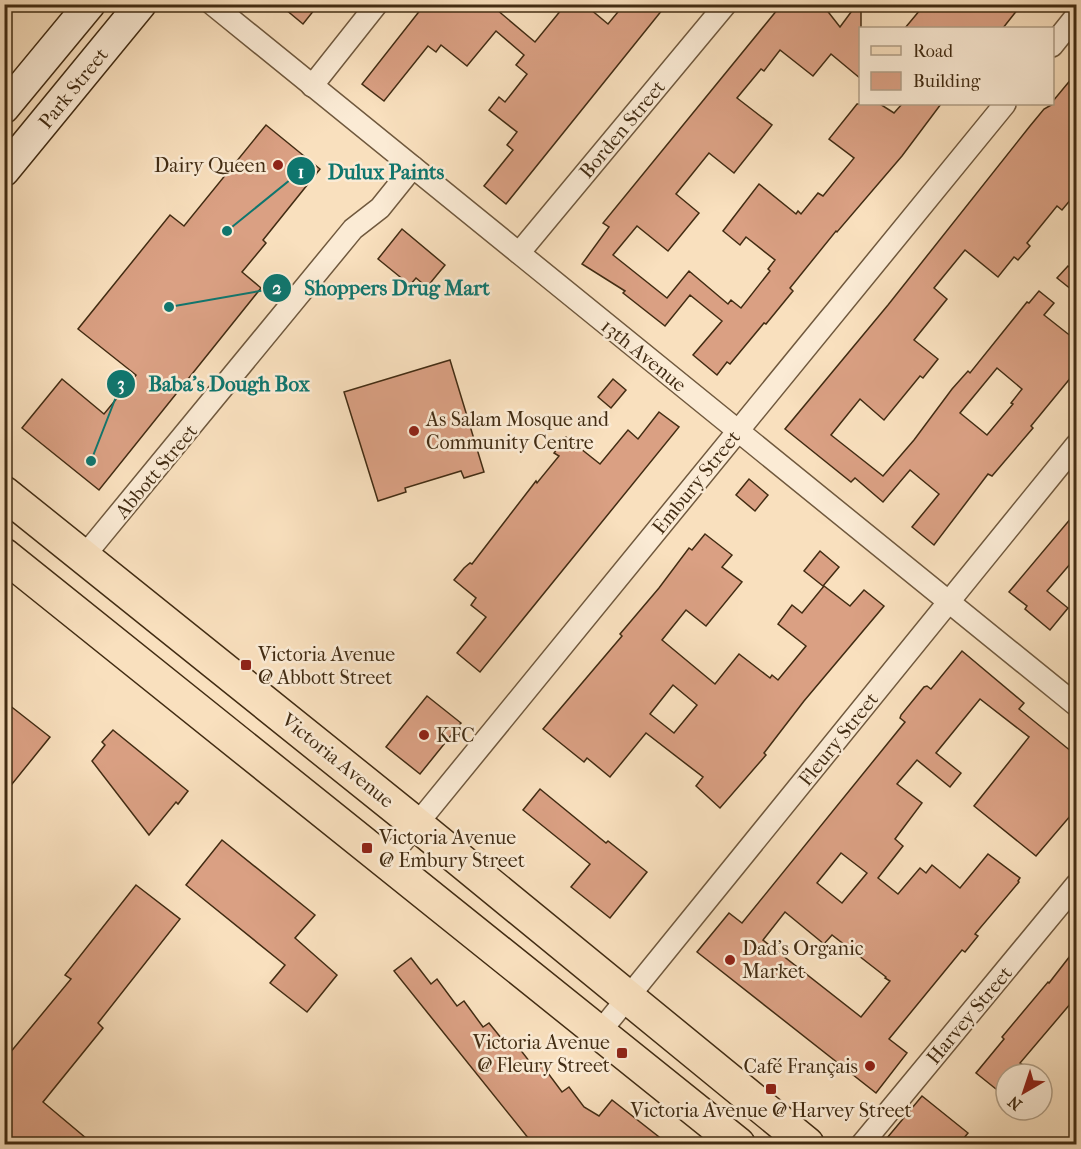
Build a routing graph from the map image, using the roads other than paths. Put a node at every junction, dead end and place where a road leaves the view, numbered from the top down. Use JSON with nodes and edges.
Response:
{"nodes":[{"id":1,"x":90,"y":4,"type":"edge"},
{"id":2,"x":141,"y":4,"type":"edge"},
{"id":3,"x":212,"y":4,"type":"edge"},
{"id":4,"x":376,"y":4,"type":"edge"},
{"id":5,"x":726,"y":4,"type":"edge"},
{"id":6,"x":1077,"y":16,"type":"edge"},
{"id":7,"x":1054,"y":45,"type":"edge"},
{"id":8,"x":312,"y":86,"type":"junction"},
{"id":9,"x":1004,"y":105,"type":"edge"},
{"id":10,"x":4,"y":108,"type":"edge"},
{"id":11,"x":413,"y":167,"type":"junction"},
{"id":12,"x":4,"y":171,"type":"edge"},
{"id":13,"x":519,"y":253,"type":"junction"},
{"id":14,"x":738,"y":431,"type":"junction"},
{"id":15,"x":1077,"y":445,"type":"edge"},
{"id":16,"x":4,"y":493,"type":"edge"},
{"id":17,"x":4,"y":555,"type":"edge"},
{"id":18,"x":85,"y":555,"type":"junction"},
{"id":19,"x":949,"y":601,"type":"junction"},
{"id":20,"x":1077,"y":705,"type":"edge"},
{"id":21,"x":417,"y":824,"type":"junction"},
{"id":22,"x":386,"y":861,"type":"junction"},
{"id":23,"x":1077,"y":885,"type":"edge"},
{"id":24,"x":628,"y":998,"type":"junction"},
{"id":25,"x":599,"y":1033,"type":"junction"},
{"id":26,"x":738,"y":1144,"type":"edge"},
{"id":27,"x":807,"y":1144,"type":"edge"},
{"id":28,"x":862,"y":1144,"type":"edge"}],
"edges":[{"from":1,"to":10,"type":"main road","name":"Park Street"},
{"from":2,"to":12,"type":"main road","name":"Park Street"},
{"from":3,"to":8,"type":"street","name":"13th Avenue"},
{"from":4,"to":8,"type":"street"},
{"from":5,"to":13,"type":"street","name":"Borden Street"},
{"from":6,"to":7,"type":"street"},
{"from":8,"to":11,"type":"street","name":"13th Avenue"},
{"from":9,"to":14,"type":"street","name":"Embury Street"},
{"from":11,"to":13,"type":"street","name":"13th Avenue"},
{"from":11,"to":18,"type":"street","name":"Abbott Street"},
{"from":13,"to":14,"type":"street","name":"13th Avenue"},
{"from":14,"to":19,"type":"street","name":"13th Avenue"},
{"from":14,"to":21,"type":"street","name":"Embury Street"},
{"from":15,"to":19,"type":"street","name":"Fleury Street"},
{"from":16,"to":18,"type":"main road","name":"Victoria Avenue"},
{"from":17,"to":22,"type":"main road"},
{"from":18,"to":21,"type":"main road","name":"Victoria Avenue"},
{"from":19,"to":20,"type":"street","name":"13th Avenue"},
{"from":19,"to":24,"type":"street","name":"Fleury Street"},
{"from":21,"to":22,"type":"street","name":"Embury Street"},
{"from":21,"to":24,"type":"main road","name":"Victoria Avenue"},
{"from":22,"to":25,"type":"main road"},
{"from":23,"to":28,"type":"street","name":"Harvey Street"},
{"from":24,"to":25,"type":"street","name":"Fleury Street"},
{"from":24,"to":27,"type":"main road","name":"Victoria Avenue"},
{"from":25,"to":26,"type":"main road"}]}
